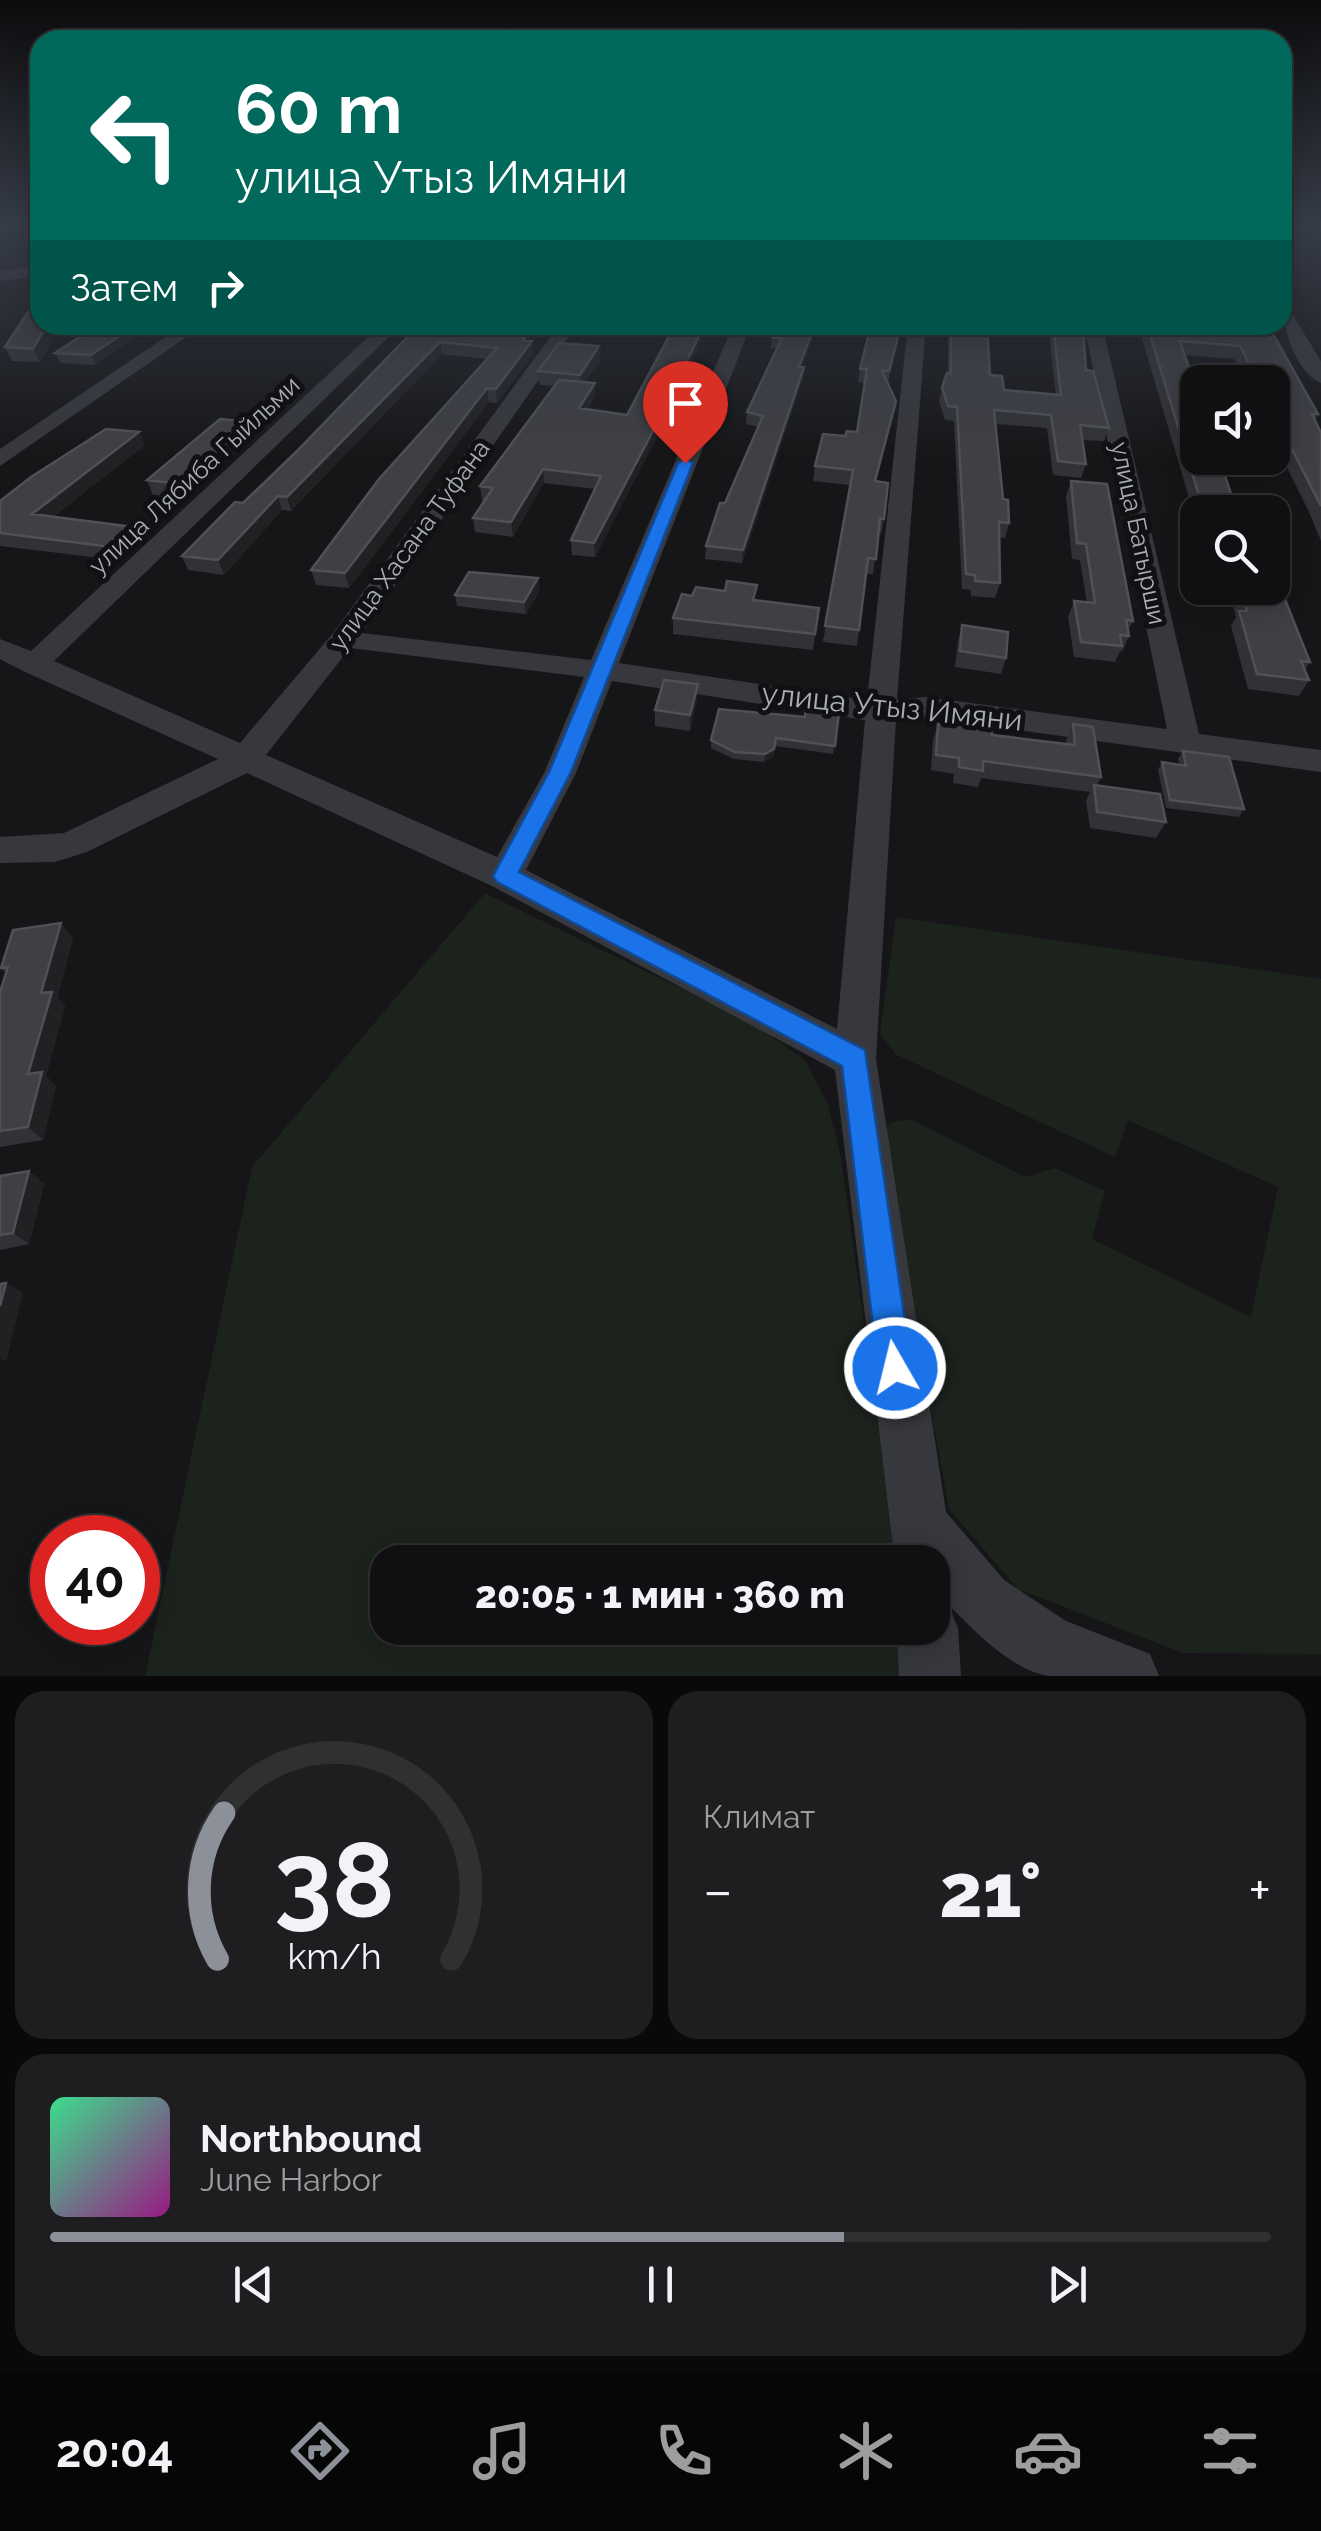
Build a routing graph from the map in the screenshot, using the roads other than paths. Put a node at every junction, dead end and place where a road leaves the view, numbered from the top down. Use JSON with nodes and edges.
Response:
{"nodes":[{"id":1,"x":1292,"y":327,"type":"edge"},
{"id":2,"x":180,"y":335,"type":"edge"},
{"id":3,"x":381,"y":335,"type":"edge"},
{"id":4,"x":561,"y":335,"type":"edge"},
{"id":5,"x":738,"y":335,"type":"edge"},
{"id":6,"x":916,"y":335,"type":"edge"},
{"id":7,"x":1095,"y":335,"type":"edge"},
{"id":8,"x":1319,"y":370,"type":"edge"},
{"id":9,"x":0,"y":459,"type":"edge"},
{"id":10,"x":343,"y":639,"type":"junction"},
{"id":11,"x":0,"y":648,"type":"edge"},
{"id":12,"x":34,"y":664,"type":"junction"},
{"id":13,"x":600,"y":670,"type":"junction"},
{"id":14,"x":881,"y":712,"type":"junction"},
{"id":15,"x":1185,"y":740,"type":"junction"},
{"id":16,"x":243,"y":760,"type":"junction"},
{"id":17,"x":1321,"y":761,"type":"edge"},
{"id":18,"x":2,"y":858,"type":"edge"},
{"id":19,"x":505,"y":876,"type":"junction"},
{"id":20,"x":855,"y":1059,"type":"junction"},
{"id":21,"x":923,"y":1545,"type":"edge"},
{"id":22,"x":950,"y":1571,"type":"edge"},
{"id":23,"x":928,"y":1645,"type":"edge"},
{"id":24,"x":930,"y":1676,"type":"edge"},
{"id":25,"x":1128,"y":1676,"type":"edge"}],
"edges":[{"from":1,"to":8,"type":"street"},
{"from":2,"to":9,"type":"street"},
{"from":3,"to":12,"type":"street","name":"улица Лябиба Гыйльми"},
{"from":4,"to":10,"type":"street","name":"улица Хасана Туфана"},
{"from":5,"to":13,"type":"street"},
{"from":6,"to":14,"type":"street"},
{"from":7,"to":15,"type":"street","name":"улица Батырши"},
{"from":10,"to":13,"type":"street","name":"улица Утыз Имяни"},
{"from":10,"to":16,"type":"street","name":"улица Хасана Туфана"},
{"from":11,"to":12,"type":"street"},
{"from":12,"to":16,"type":"street"},
{"from":13,"to":14,"type":"street","name":"улица Утыз Имяни"},
{"from":13,"to":19,"type":"street"},
{"from":14,"to":15,"type":"street","name":"улица Утыз Имяни"},
{"from":14,"to":20,"type":"street"},
{"from":15,"to":17,"type":"street","name":"улица Утыз Имяни"},
{"from":16,"to":18,"type":"street"},
{"from":16,"to":19,"type":"street"},
{"from":19,"to":20,"type":"street"},
{"from":20,"to":21,"type":"street"},
{"from":22,"to":25,"type":"street"},
{"from":23,"to":24,"type":"street"}]}
